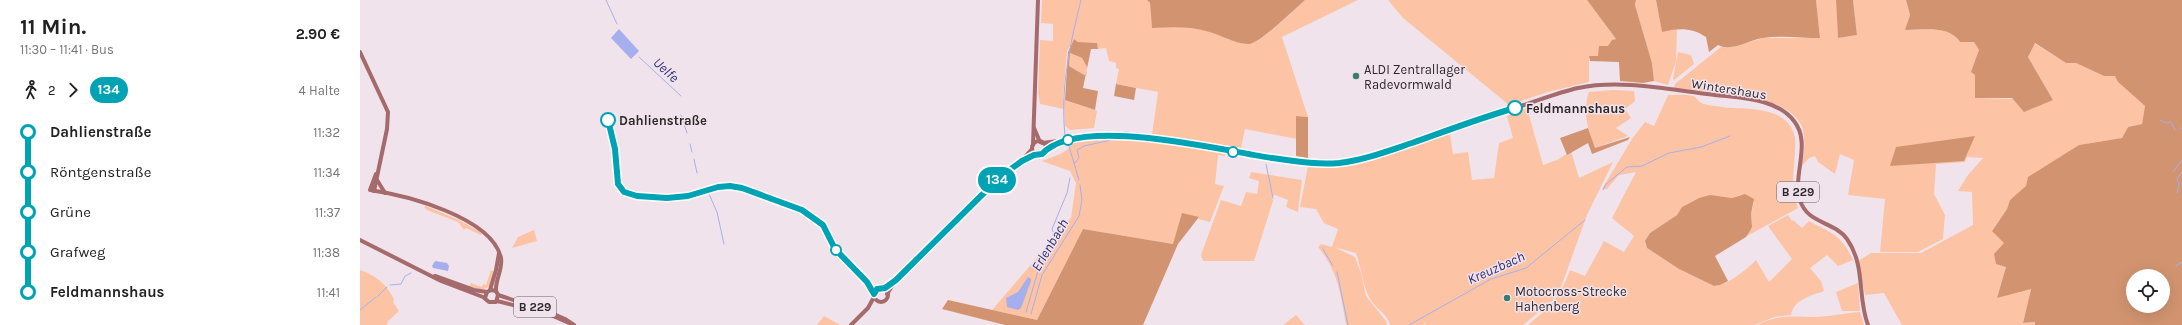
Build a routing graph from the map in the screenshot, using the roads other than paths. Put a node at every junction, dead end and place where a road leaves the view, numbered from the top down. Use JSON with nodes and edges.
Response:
{"nodes":[{"id":1,"x":1038,"y":0,"type":"edge"},
{"id":2,"x":360,"y":52,"type":"edge"},
{"id":3,"x":1034,"y":126,"type":"junction"},
{"id":4,"x":1041,"y":142,"type":"junction"},
{"id":5,"x":1060,"y":142,"type":"junction"},
{"id":6,"x":1032,"y":147,"type":"junction"},
{"id":7,"x":1045,"y":150,"type":"junction"},
{"id":8,"x":1036,"y":155,"type":"junction"},
{"id":9,"x":1022,"y":161,"type":"junction"},
{"id":10,"x":376,"y":174,"type":"junction"},
{"id":11,"x":377,"y":180,"type":"junction"},
{"id":12,"x":372,"y":191,"type":"junction"},
{"id":13,"x":385,"y":193,"type":"junction"},
{"id":14,"x":360,"y":240,"type":"edge"},
{"id":15,"x":499,"y":253,"type":"junction"},
{"id":16,"x":429,"y":274,"type":"junction"},
{"id":17,"x":896,"y":280,"type":"junction"},
{"id":18,"x":883,"y":289,"type":"junction"},
{"id":19,"x":488,"y":291,"type":"junction"},
{"id":20,"x":497,"y":293,"type":"junction"},
{"id":21,"x":887,"y":294,"type":"junction"},
{"id":22,"x":874,"y":297,"type":"junction"},
{"id":23,"x":485,"y":298,"type":"junction"},
{"id":24,"x":497,"y":301,"type":"junction"},
{"id":25,"x":879,"y":302,"type":"junction"},
{"id":26,"x":868,"y":308,"type":"junction"},
{"id":27,"x":572,"y":324,"type":"edge"},
{"id":28,"x":851,"y":325,"type":"edge"},
{"id":29,"x":1868,"y":325,"type":"edge"}],
"edges":[{"from":1,"to":3,"type":"main road"},
{"from":2,"to":10,"type":"main road"},
{"from":3,"to":4,"type":"main road"},
{"from":3,"to":6,"type":"main road"},
{"from":4,"to":5,"type":"main road","number":"B 229"},
{"from":4,"to":6,"type":"main road"},
{"from":4,"to":7,"type":"main road"},
{"from":5,"to":7,"type":"main road","number":"B 229"},
{"from":5,"to":29,"type":"main road","name":"Wintershaus","number":"B 229"},
{"from":6,"to":8,"type":"main road"},
{"from":6,"to":9,"type":"main road"},
{"from":7,"to":8,"type":"main road"},
{"from":8,"to":9,"type":"main road"},
{"from":9,"to":17,"type":"main road"},
{"from":10,"to":11,"type":"main road"},
{"from":10,"to":12,"type":"main road"},
{"from":11,"to":12,"type":"main road"},
{"from":11,"to":13,"type":"main road"},
{"from":12,"to":13,"type":"main road"},
{"from":13,"to":15,"type":"main road"},
{"from":14,"to":16,"type":"main road"},
{"from":15,"to":19,"type":"main road"},
{"from":15,"to":20,"type":"main road"},
{"from":16,"to":19,"type":"main road"},
{"from":16,"to":23,"type":"main road"},
{"from":17,"to":18,"type":"main road"},
{"from":17,"to":21,"type":"main road"},
{"from":18,"to":21,"type":"main road"},
{"from":18,"to":22,"type":"main road"},
{"from":19,"to":20,"type":"main road"},
{"from":19,"to":23,"type":"main road"},
{"from":20,"to":24,"type":"main road"},
{"from":20,"to":27,"type":"main road","number":"B 229"},
{"from":21,"to":25,"type":"main road"},
{"from":22,"to":25,"type":"main road"},
{"from":22,"to":26,"type":"main road"},
{"from":23,"to":24,"type":"main road"},
{"from":24,"to":27,"type":"main road","number":"B 229"},
{"from":25,"to":26,"type":"main road"},
{"from":26,"to":28,"type":"main road"}]}
